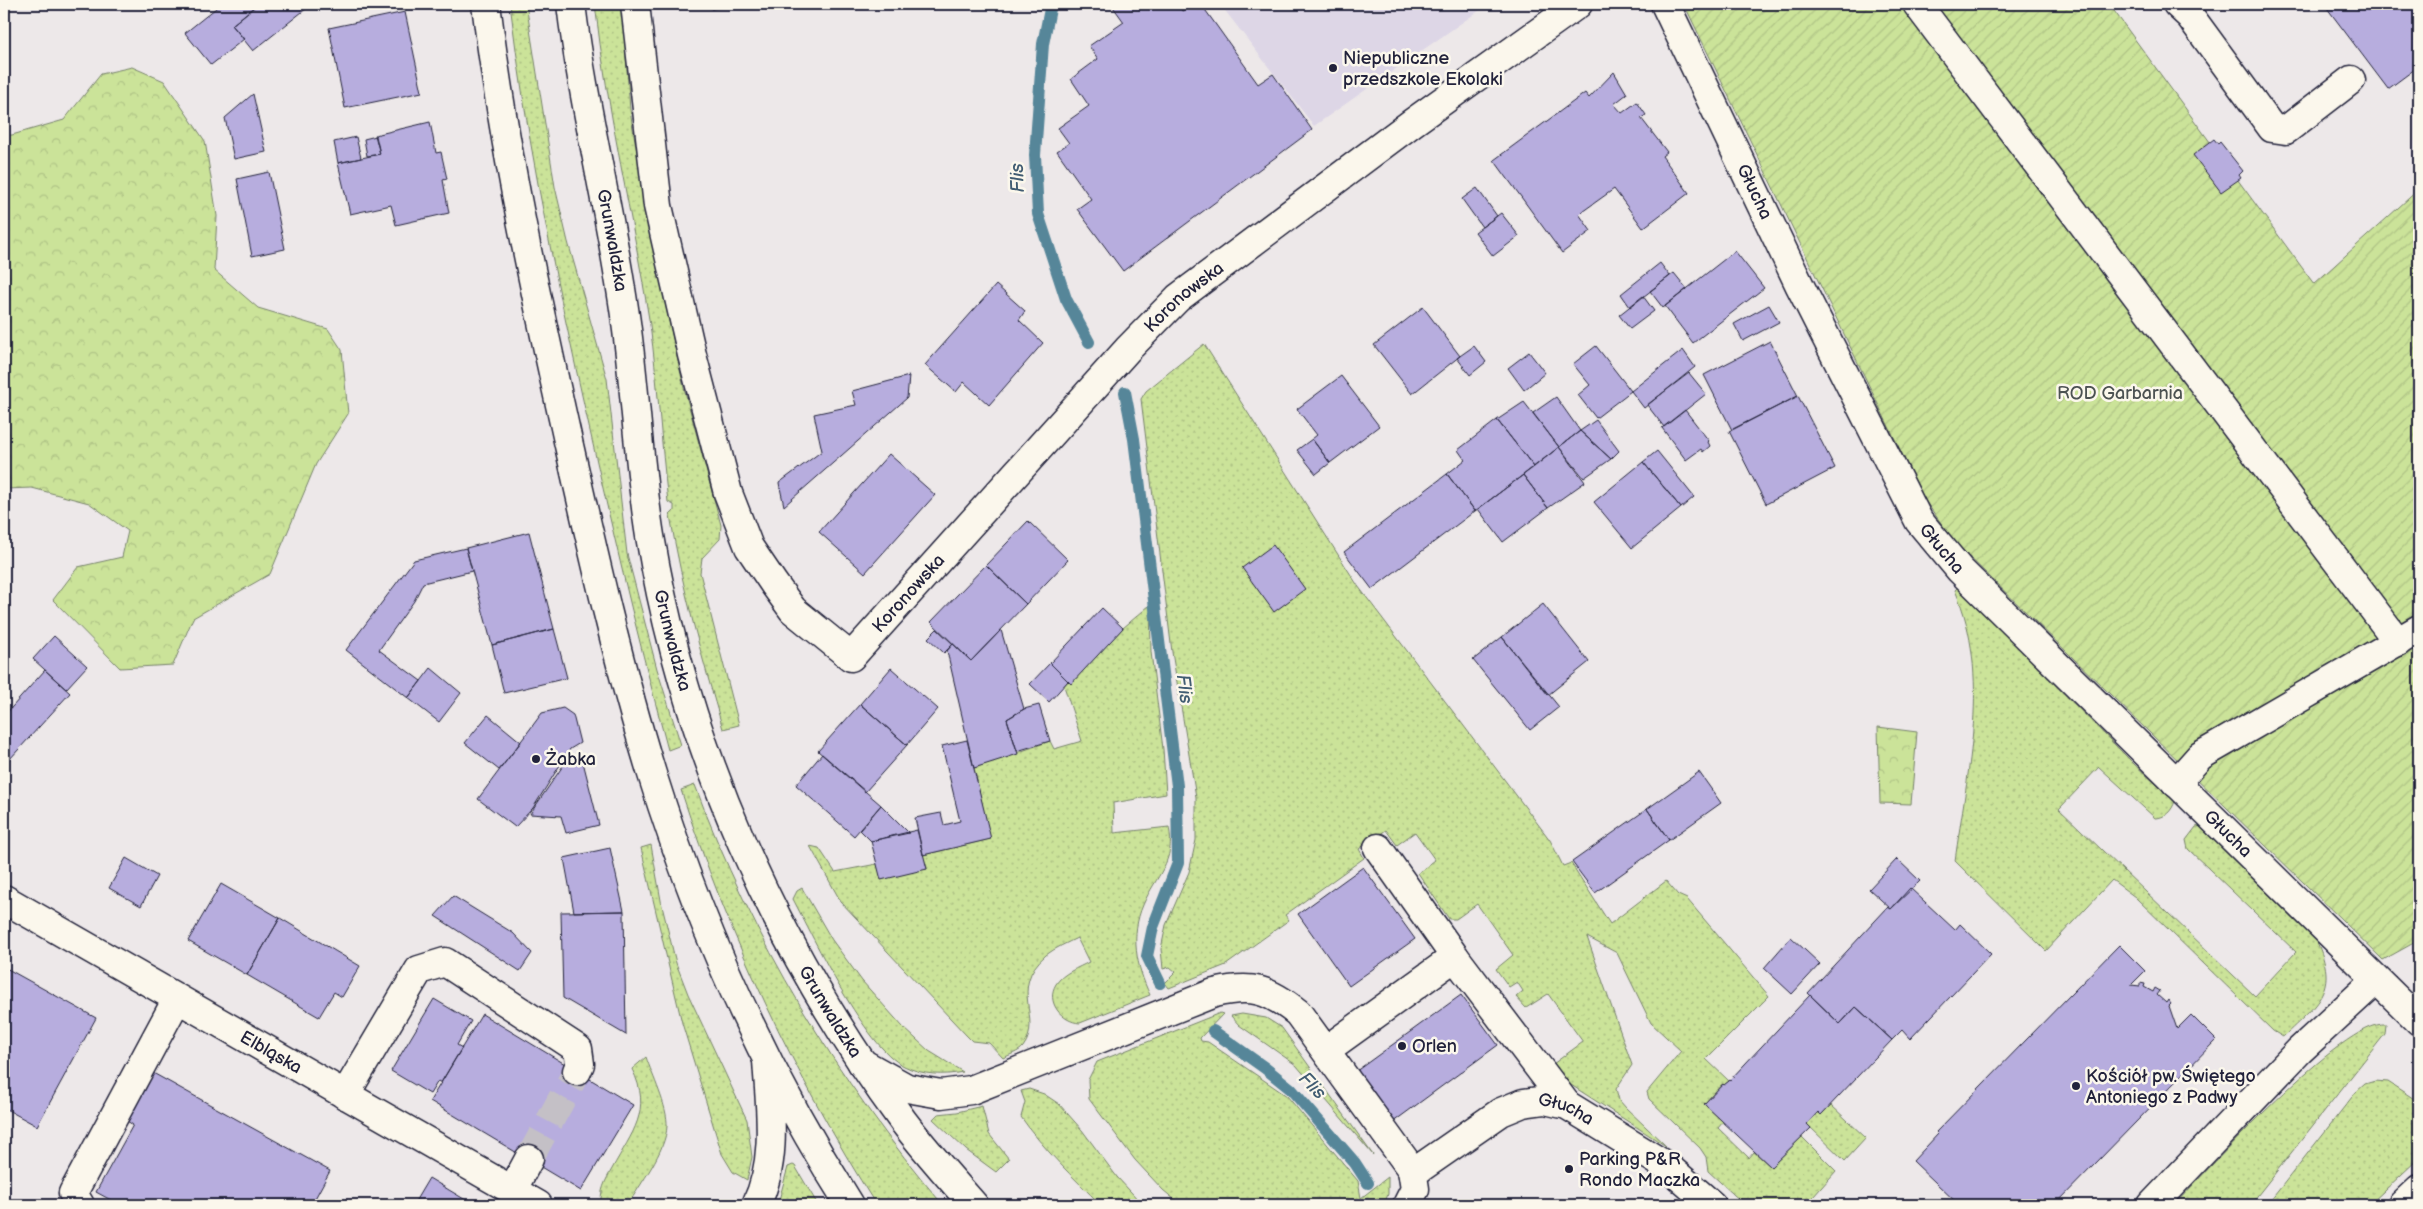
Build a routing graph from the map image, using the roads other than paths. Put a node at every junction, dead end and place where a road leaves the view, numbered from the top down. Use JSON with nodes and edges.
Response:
{"nodes":[{"id":1,"x":486,"y":4,"type":"edge"},
{"id":2,"x":571,"y":4,"type":"edge"},
{"id":3,"x":635,"y":4,"type":"edge"},
{"id":4,"x":1578,"y":4,"type":"edge"},
{"id":5,"x":1665,"y":4,"type":"edge"},
{"id":6,"x":1917,"y":4,"type":"edge"},
{"id":7,"x":2177,"y":4,"type":"edge"},
{"id":8,"x":2351,"y":80,"type":"dead end"},
{"id":9,"x":2408,"y":636,"type":"edge"},
{"id":10,"x":2176,"y":783,"type":"junction"},
{"id":11,"x":1378,"y":848,"type":"dead end"},
{"id":12,"x":4,"y":899,"type":"edge"},
{"id":13,"x":1455,"y":957,"type":"junction"},
{"id":14,"x":2376,"y":980,"type":"junction"},
{"id":15,"x":177,"y":999,"type":"junction"},
{"id":16,"x":2419,"y":1021,"type":"edge"},
{"id":17,"x":1326,"y":1050,"type":"junction"},
{"id":18,"x":767,"y":1060,"type":"junction"},
{"id":19,"x":862,"y":1063,"type":"junction"},
{"id":20,"x":577,"y":1071,"type":"tunnel mouth"},
{"id":21,"x":345,"y":1094,"type":"junction"},
{"id":22,"x":1567,"y":1105,"type":"junction"},
{"id":23,"x":529,"y":1160,"type":"tunnel mouth"},
{"id":24,"x":1413,"y":1173,"type":"junction"},
{"id":25,"x":513,"y":1189,"type":"junction"},
{"id":26,"x":2419,"y":1189,"type":"edge"},
{"id":27,"x":1407,"y":1204,"type":"edge"},
{"id":28,"x":80,"y":1205,"type":"edge"},
{"id":29,"x":538,"y":1205,"type":"edge"},
{"id":30,"x":756,"y":1205,"type":"edge"},
{"id":31,"x":850,"y":1205,"type":"edge"},
{"id":32,"x":974,"y":1205,"type":"edge"},
{"id":33,"x":1712,"y":1205,"type":"edge"},
{"id":34,"x":2152,"y":1205,"type":"edge"},
{"id":35,"x":2402,"y":1205,"type":"edge"}],
"edges":[{"from":1,"to":18,"type":"street"},
{"from":2,"to":19,"type":"street","name":"Grunwaldzka"},
{"from":3,"to":4,"type":"street","name":"Koronowska"},
{"from":5,"to":10,"type":"street","name":"Głucha"},
{"from":6,"to":9,"type":"street"},
{"from":7,"to":8,"type":"street"},
{"from":9,"to":10,"type":"street"},
{"from":10,"to":14,"type":"street","name":"Głucha"},
{"from":11,"to":13,"type":"street"},
{"from":12,"to":15,"type":"street","name":"Elbląska"},
{"from":13,"to":17,"type":"street"},
{"from":13,"to":22,"type":"street"},
{"from":14,"to":16,"type":"street","name":"Głucha"},
{"from":14,"to":34,"type":"street"},
{"from":15,"to":21,"type":"street","name":"Elbląska"},
{"from":15,"to":28,"type":"street"},
{"from":17,"to":19,"type":"street"},
{"from":17,"to":24,"type":"street"},
{"from":18,"to":30,"type":"street"},
{"from":18,"to":31,"type":"street"},
{"from":19,"to":32,"type":"street","name":"Grunwaldzka"},
{"from":20,"to":21,"type":"street"},
{"from":21,"to":25,"type":"street","name":"Elbląska"},
{"from":22,"to":24,"type":"street","name":"Głucha"},
{"from":22,"to":33,"type":"street","name":"Głucha"},
{"from":23,"to":25,"type":"street"},
{"from":24,"to":27,"type":"street"},
{"from":25,"to":29,"type":"street","name":"Elbląska"},
{"from":26,"to":35,"type":"street"}]}
